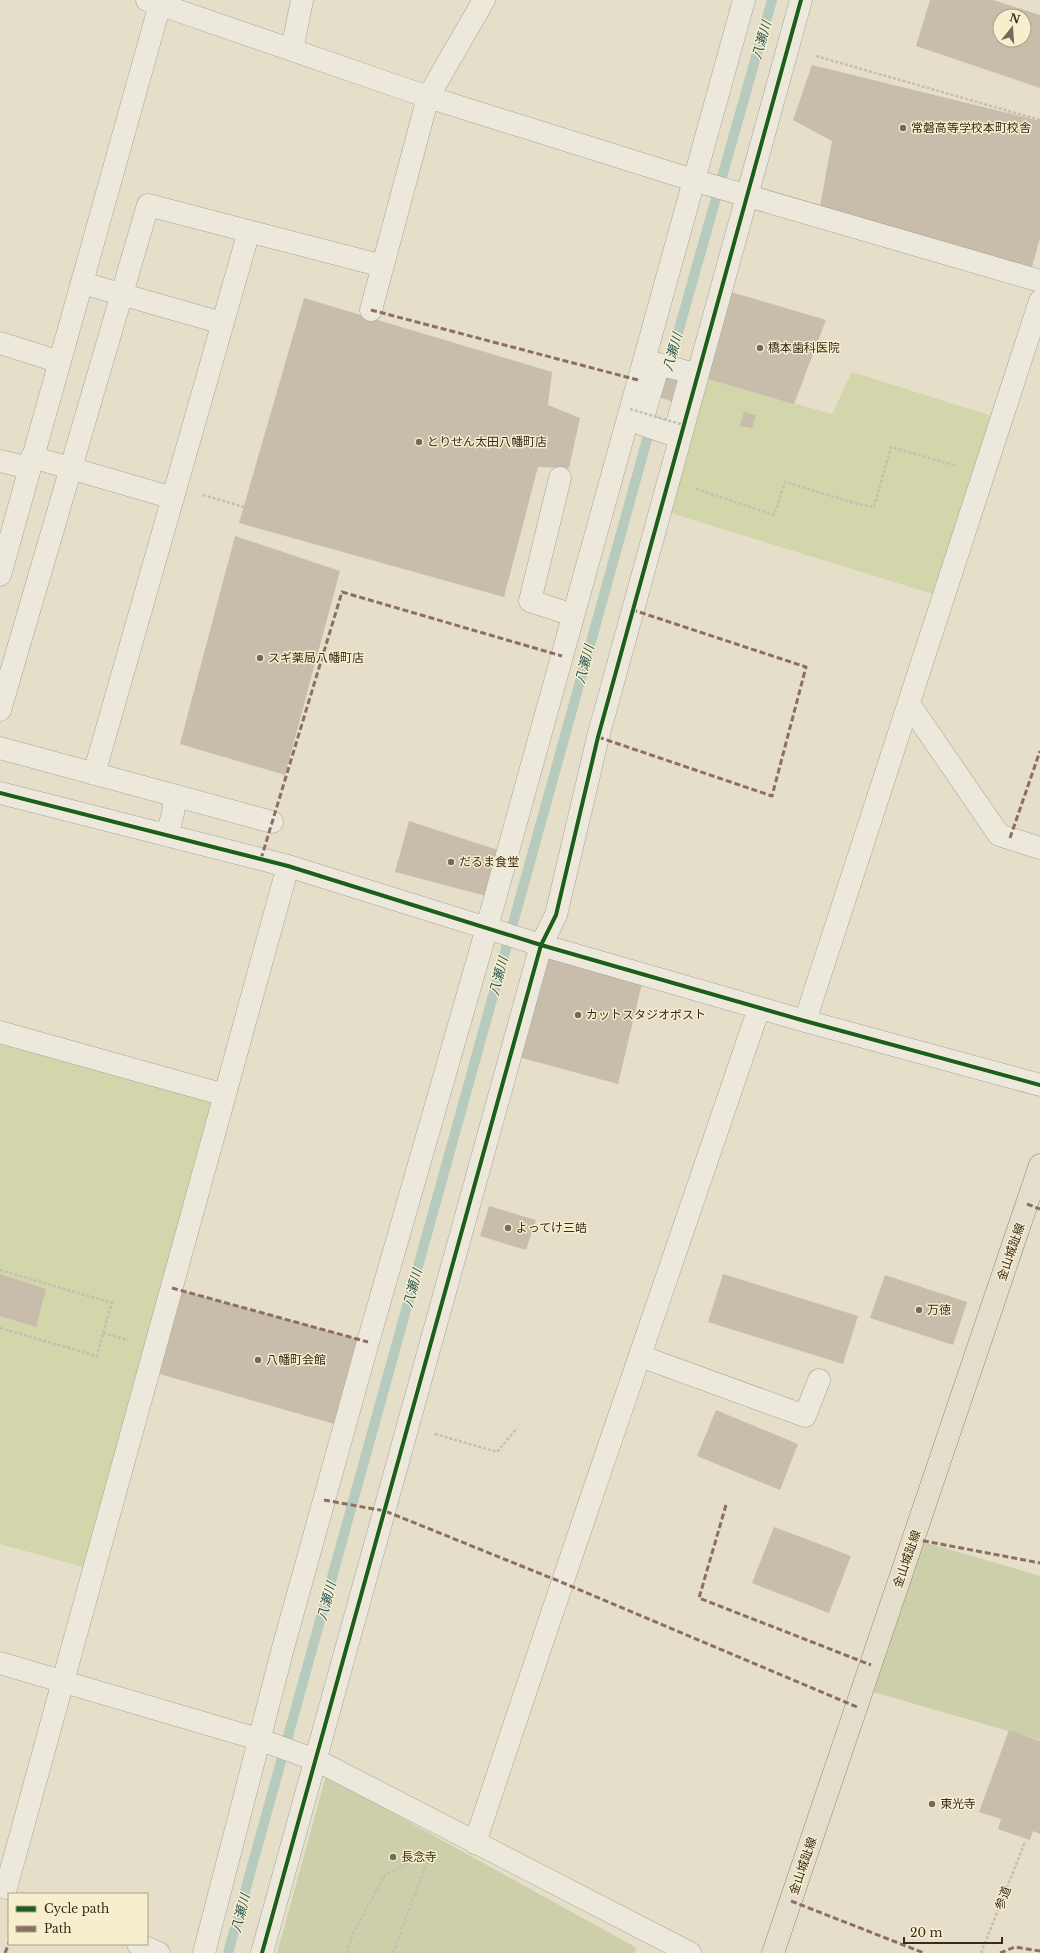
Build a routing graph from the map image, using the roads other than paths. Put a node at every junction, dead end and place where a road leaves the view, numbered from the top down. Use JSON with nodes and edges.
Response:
{"nodes":[{"id":1,"x":302,"y":0,"type":"edge"},
{"id":2,"x":484,"y":0,"type":"edge"},
{"id":3,"x":744,"y":0,"type":"edge"},
{"id":4,"x":802,"y":0,"type":"edge"},
{"id":5,"x":153,"y":2,"type":"edge"},
{"id":6,"x":292,"y":50,"type":"junction"},
{"id":7,"x":428,"y":97,"type":"junction"},
{"id":8,"x":693,"y":180,"type":"junction"},
{"id":9,"x":747,"y":196,"type":"junction"},
{"id":10,"x":249,"y":231,"type":"junction"},
{"id":11,"x":383,"y":266,"type":"junction"},
{"id":12,"x":1040,"y":281,"type":"edge"},
{"id":13,"x":82,"y":283,"type":"junction"},
{"id":14,"x":122,"y":294,"type":"junction"},
{"id":15,"x":1040,"y":301,"type":"edge"},
{"id":16,"x":371,"y":310,"type":"dead end"},
{"id":17,"x":222,"y":323,"type":"junction"},
{"id":18,"x":0,"y":343,"type":"edge"},
{"id":19,"x":60,"y":362,"type":"junction"},
{"id":20,"x":0,"y":461,"type":"edge"},
{"id":21,"x":31,"y":462,"type":"junction"},
{"id":22,"x":71,"y":469,"type":"junction"},
{"id":23,"x":560,"y":478,"type":"dead end"},
{"id":24,"x":172,"y":498,"type":"junction"},
{"id":25,"x":6,"y":529,"type":"edge"},
{"id":26,"x":0,"y":575,"type":"edge"},
{"id":27,"x":573,"y":615,"type":"junction"},
{"id":28,"x":909,"y":704,"type":"junction"},
{"id":29,"x":0,"y":710,"type":"edge"},
{"id":30,"x":0,"y":748,"type":"edge"},
{"id":31,"x":94,"y":774,"type":"junction"},
{"id":32,"x":0,"y":793,"type":"edge"},
{"id":33,"x":176,"y":796,"type":"junction"},
{"id":34,"x":272,"y":822,"type":"dead end"},
{"id":35,"x":167,"y":835,"type":"junction"},
{"id":36,"x":1040,"y":848,"type":"edge"},
{"id":37,"x":288,"y":866,"type":"junction"},
{"id":38,"x":487,"y":928,"type":"junction"},
{"id":39,"x":541,"y":945,"type":"junction"},
{"id":40,"x":759,"y":1008,"type":"junction"},
{"id":41,"x":805,"y":1021,"type":"junction"},
{"id":42,"x":0,"y":1032,"type":"edge"},
{"id":43,"x":1040,"y":1085,"type":"edge"},
{"id":44,"x":226,"y":1095,"type":"junction"},
{"id":45,"x":1040,"y":1165,"type":"edge"},
{"id":46,"x":640,"y":1356,"type":"junction"},
{"id":47,"x":819,"y":1380,"type":"dead end"},
{"id":48,"x":0,"y":1663,"type":"edge"},
{"id":49,"x":64,"y":1681,"type":"junction"},
{"id":50,"x":258,"y":1738,"type":"junction"},
{"id":51,"x":316,"y":1760,"type":"junction"},
{"id":52,"x":475,"y":1843,"type":"junction"},
{"id":53,"x":9,"y":1890,"type":"edge"},
{"id":54,"x":140,"y":1945,"type":"edge"},
{"id":55,"x":159,"y":1953,"type":"edge"},
{"id":56,"x":204,"y":1953,"type":"edge"},
{"id":57,"x":262,"y":1953,"type":"edge"},
{"id":58,"x":690,"y":1953,"type":"edge"},
{"id":59,"x":774,"y":1953,"type":"edge"}],
"edges":[{"from":1,"to":6,"type":"street"},
{"from":2,"to":7,"type":"street"},
{"from":3,"to":8,"type":"street"},
{"from":4,"to":9,"type":"street"},
{"from":5,"to":6,"type":"street"},
{"from":5,"to":13,"type":"street"},
{"from":6,"to":7,"type":"street"},
{"from":7,"to":8,"type":"street"},
{"from":7,"to":11,"type":"street"},
{"from":8,"to":9,"type":"street"},
{"from":8,"to":27,"type":"street"},
{"from":9,"to":12,"type":"street"},
{"from":9,"to":39,"type":"street"},
{"from":10,"to":11,"type":"street"},
{"from":10,"to":14,"type":"street"},
{"from":10,"to":17,"type":"street"},
{"from":11,"to":16,"type":"street"},
{"from":13,"to":14,"type":"street"},
{"from":13,"to":19,"type":"street"},
{"from":14,"to":17,"type":"street"},
{"from":14,"to":22,"type":"street"},
{"from":15,"to":28,"type":"street"},
{"from":17,"to":24,"type":"street"},
{"from":18,"to":19,"type":"street"},
{"from":19,"to":21,"type":"street"},
{"from":20,"to":21,"type":"street"},
{"from":21,"to":22,"type":"street"},
{"from":21,"to":25,"type":"street"},
{"from":22,"to":24,"type":"street"},
{"from":22,"to":29,"type":"street"},
{"from":23,"to":27,"type":"street"},
{"from":24,"to":31,"type":"street"},
{"from":25,"to":26,"type":"street"},
{"from":27,"to":38,"type":"street"},
{"from":28,"to":36,"type":"street"},
{"from":28,"to":41,"type":"street"},
{"from":30,"to":31,"type":"street"},
{"from":31,"to":33,"type":"street"},
{"from":32,"to":35,"type":"street"},
{"from":33,"to":34,"type":"street"},
{"from":33,"to":35,"type":"street"},
{"from":35,"to":37,"type":"street"},
{"from":37,"to":38,"type":"street"},
{"from":37,"to":44,"type":"street"},
{"from":38,"to":39,"type":"street"},
{"from":38,"to":50,"type":"street"},
{"from":39,"to":40,"type":"street"},
{"from":39,"to":51,"type":"street"},
{"from":40,"to":41,"type":"street"},
{"from":40,"to":46,"type":"street"},
{"from":41,"to":43,"type":"street"},
{"from":42,"to":44,"type":"street"},
{"from":44,"to":49,"type":"street"},
{"from":45,"to":59,"type":"main road","name":"金山城趾線"},
{"from":46,"to":47,"type":"street"},
{"from":46,"to":52,"type":"street"},
{"from":48,"to":49,"type":"street"},
{"from":49,"to":50,"type":"street"},
{"from":49,"to":53,"type":"street"},
{"from":50,"to":51,"type":"street"},
{"from":50,"to":56,"type":"street"},
{"from":51,"to":52,"type":"street"},
{"from":51,"to":57,"type":"street"},
{"from":52,"to":58,"type":"street"},
{"from":54,"to":55,"type":"street"}]}
